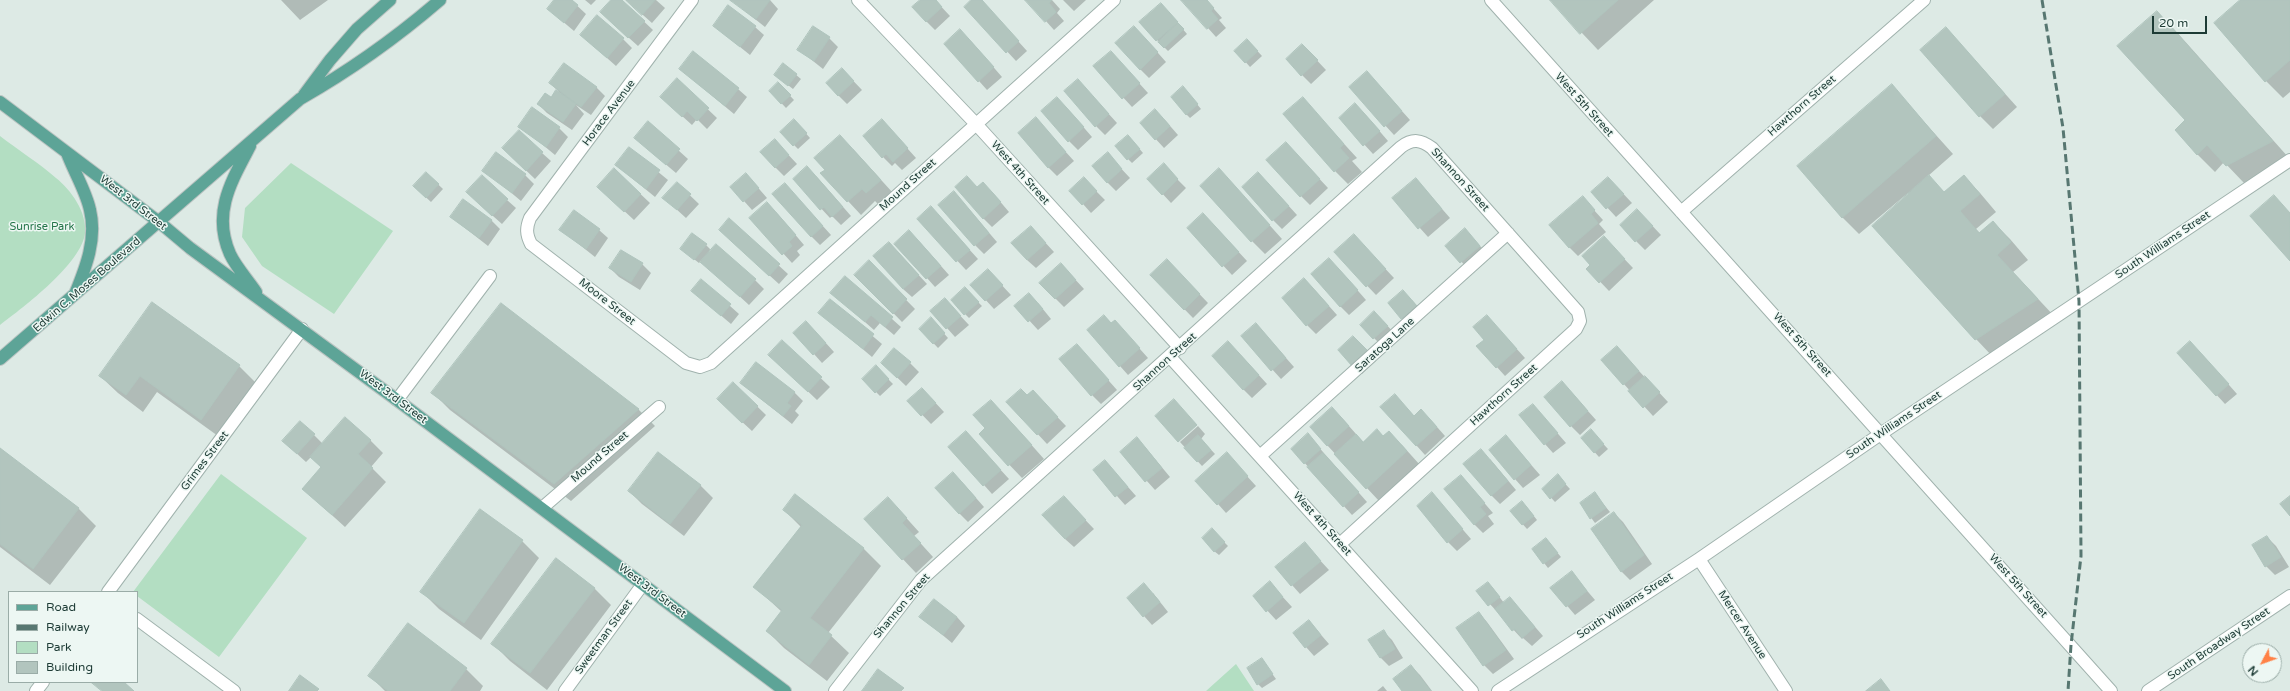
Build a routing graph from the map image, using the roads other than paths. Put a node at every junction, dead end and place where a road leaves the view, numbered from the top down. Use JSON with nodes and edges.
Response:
{"nodes":[{"id":1,"x":390,"y":0,"type":"edge"},
{"id":2,"x":440,"y":0,"type":"edge"},
{"id":3,"x":692,"y":0,"type":"edge"},
{"id":4,"x":858,"y":0,"type":"edge"},
{"id":5,"x":1114,"y":0,"type":"edge"},
{"id":6,"x":1491,"y":0,"type":"edge"},
{"id":7,"x":1924,"y":0,"type":"edge"},
{"id":8,"x":300,"y":100,"type":"junction"},
{"id":9,"x":0,"y":102,"type":"edge"},
{"id":10,"x":976,"y":124,"type":"junction"},
{"id":11,"x":254,"y":139,"type":"junction"},
{"id":12,"x":66,"y":152,"type":"junction"},
{"id":13,"x":2290,"y":160,"type":"edge"},
{"id":14,"x":1680,"y":212,"type":"junction"},
{"id":15,"x":159,"y":222,"type":"junction"},
{"id":16,"x":527,"y":227,"type":"joint"},
{"id":17,"x":1508,"y":233,"type":"junction"},
{"id":18,"x":490,"y":276,"type":"dead end"},
{"id":19,"x":74,"y":297,"type":"junction"},
{"id":20,"x":261,"y":300,"type":"junction"},
{"id":21,"x":302,"y":329,"type":"junction"},
{"id":22,"x":1180,"y":348,"type":"junction"},
{"id":23,"x":1170,"y":357,"type":"junction"},
{"id":24,"x":0,"y":359,"type":"edge"},
{"id":25,"x":700,"y":367,"type":"joint"},
{"id":26,"x":398,"y":400,"type":"junction"},
{"id":27,"x":658,"y":407,"type":"dead end"},
{"id":28,"x":1882,"y":433,"type":"junction"},
{"id":29,"x":1260,"y":456,"type":"junction"},
{"id":30,"x":542,"y":508,"type":"junction"},
{"id":31,"x":1340,"y":544,"type":"junction"},
{"id":32,"x":1699,"y":559,"type":"junction"},
{"id":33,"x":643,"y":584,"type":"junction"},
{"id":34,"x":109,"y":591,"type":"edge"},
{"id":35,"x":2290,"y":596,"type":"edge"},
{"id":36,"x":138,"y":620,"type":"edge"},
{"id":37,"x":42,"y":683,"type":"edge"},
{"id":38,"x":36,"y":691,"type":"edge"},
{"id":39,"x":234,"y":691,"type":"edge"},
{"id":40,"x":565,"y":691,"type":"edge"},
{"id":41,"x":785,"y":691,"type":"edge"},
{"id":42,"x":835,"y":691,"type":"edge"},
{"id":43,"x":1472,"y":691,"type":"edge"},
{"id":44,"x":1498,"y":691,"type":"edge"},
{"id":45,"x":1786,"y":691,"type":"edge"},
{"id":46,"x":2111,"y":691,"type":"edge"},
{"id":47,"x":2148,"y":691,"type":"edge"}],
"edges":[{"from":1,"to":8,"type":"main road"},
{"from":2,"to":8,"type":"main road"},
{"from":3,"to":16,"type":"street","name":"Horace Avenue"},
{"from":4,"to":10,"type":"street","name":"West 4th Street"},
{"from":5,"to":10,"type":"street","name":"Mound Street"},
{"from":6,"to":14,"type":"street","name":"West 5th Street"},
{"from":7,"to":14,"type":"street","name":"Hawthorn Street"},
{"from":8,"to":11,"type":"main road","name":"Edwin C. Moses Boulevard"},
{"from":9,"to":12,"type":"main road","name":"West 3rd Street"},
{"from":10,"to":22,"type":"street","name":"West 4th Street"},
{"from":10,"to":25,"type":"street","name":"Mound Street"},
{"from":11,"to":15,"type":"main road","name":"Edwin C. Moses Boulevard"},
{"from":11,"to":20,"type":"main road"},
{"from":12,"to":15,"type":"main road","name":"West 3rd Street"},
{"from":12,"to":19,"type":"main road"},
{"from":13,"to":28,"type":"street","name":"South Williams Street"},
{"from":14,"to":28,"type":"street","name":"West 5th Street"},
{"from":15,"to":19,"type":"main road","name":"Edwin C. Moses Boulevard"},
{"from":15,"to":20,"type":"main road","name":"West 3rd Street"},
{"from":16,"to":25,"type":"street","name":"Moore Street"},
{"from":17,"to":22,"type":"street","name":"Shannon Street"},
{"from":17,"to":29,"type":"street","name":"Saratoga Lane"},
{"from":17,"to":31,"type":"street","name":"Hawthorn Street"},
{"from":18,"to":26,"type":"street"},
{"from":19,"to":24,"type":"main road","name":"Edwin C. Moses Boulevard"},
{"from":20,"to":21,"type":"main road","name":"West 3rd Street"},
{"from":21,"to":26,"type":"main road","name":"West 3rd Street"},
{"from":21,"to":34,"type":"street","name":"Grimes Street"},
{"from":22,"to":23,"type":"street","name":"Shannon Street"},
{"from":23,"to":29,"type":"street","name":"West 4th Street"},
{"from":23,"to":42,"type":"street","name":"Shannon Street"},
{"from":26,"to":30,"type":"main road","name":"West 3rd Street"},
{"from":27,"to":30,"type":"street","name":"Mound Street"},
{"from":28,"to":32,"type":"street","name":"South Williams Street"},
{"from":28,"to":46,"type":"street","name":"West 5th Street"},
{"from":29,"to":31,"type":"street","name":"West 4th Street"},
{"from":30,"to":33,"type":"main road","name":"West 3rd Street"},
{"from":31,"to":43,"type":"street","name":"West 4th Street"},
{"from":32,"to":44,"type":"street","name":"South Williams Street"},
{"from":32,"to":45,"type":"street","name":"Mercer Avenue"},
{"from":33,"to":40,"type":"street","name":"Sweetman Street"},
{"from":33,"to":41,"type":"main road","name":"West 3rd Street"},
{"from":35,"to":47,"type":"street","name":"South Broadway Street"},
{"from":36,"to":39,"type":"street"},
{"from":37,"to":38,"type":"street"}]}
